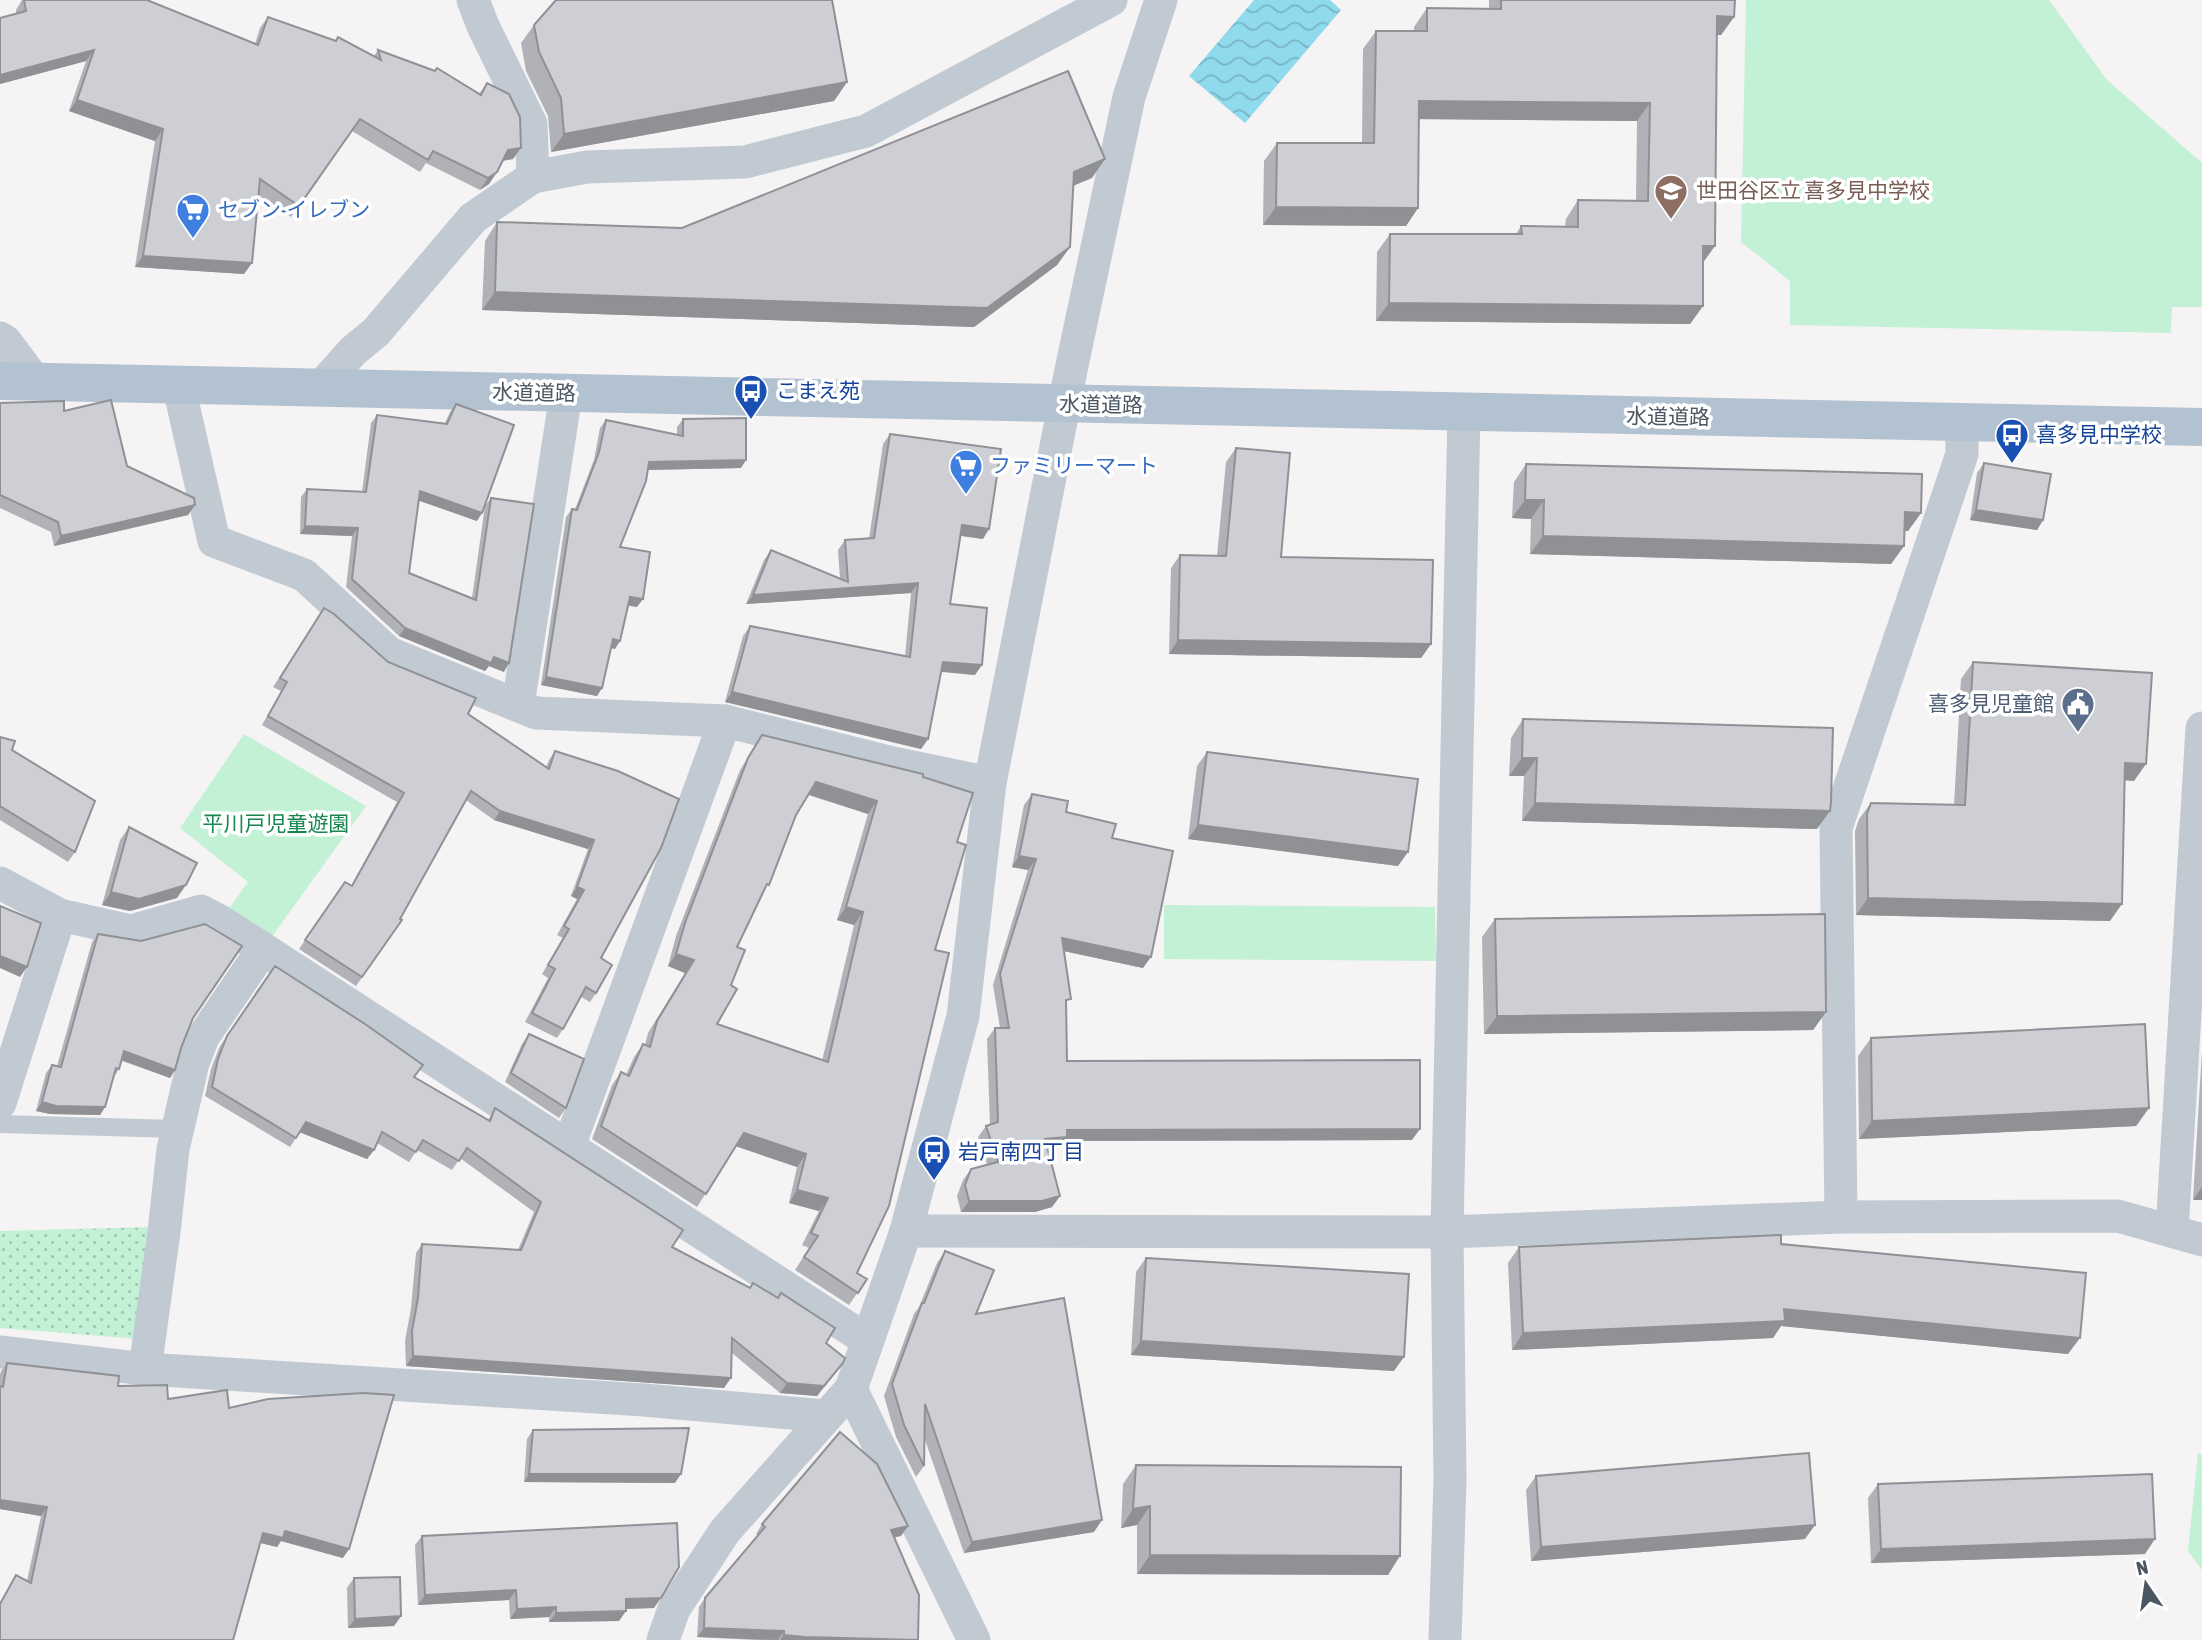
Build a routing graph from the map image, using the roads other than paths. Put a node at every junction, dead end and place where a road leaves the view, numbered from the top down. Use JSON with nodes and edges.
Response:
{"nodes":[{"id":1,"x":473,"y":0,"type":"edge"},
{"id":2,"x":1111,"y":0,"type":"edge"},
{"id":3,"x":1160,"y":0,"type":"edge"},
{"id":4,"x":533,"y":177,"type":"junction"},
{"id":5,"x":0,"y":338,"type":"edge"},
{"id":6,"x":18,"y":381,"type":"edge"},
{"id":7,"x":178,"y":383,"type":"junction"},
{"id":8,"x":320,"y":388,"type":"junction"},
{"id":9,"x":566,"y":394,"type":"junction"},
{"id":10,"x":1064,"y":404,"type":"junction"},
{"id":11,"x":1464,"y":412,"type":"junction"},
{"id":12,"x":1962,"y":423,"type":"junction"},
{"id":13,"x":2202,"y":427,"type":"edge"},
{"id":14,"x":518,"y":705,"type":"junction"},
{"id":15,"x":725,"y":721,"type":"junction"},
{"id":16,"x":2202,"y":728,"type":"edge"},
{"id":17,"x":990,"y":783,"type":"junction"},
{"id":18,"x":0,"y":883,"type":"edge"},
{"id":19,"x":60,"y":915,"type":"junction"},
{"id":20,"x":262,"y":949,"type":"junction"},
{"id":21,"x":0,"y":1103,"type":"edge"},
{"id":22,"x":0,"y":1124,"type":"edge"},
{"id":23,"x":176,"y":1129,"type":"junction"},
{"id":24,"x":569,"y":1146,"type":"junction"},
{"id":25,"x":1841,"y":1217,"type":"junction"},
{"id":26,"x":906,"y":1231,"type":"junction"},
{"id":27,"x":1447,"y":1232,"type":"junction"},
{"id":28,"x":2187,"y":1236,"type":"edge"},
{"id":29,"x":867,"y":1340,"type":"junction"},
{"id":30,"x":0,"y":1352,"type":"edge"},
{"id":31,"x":145,"y":1369,"type":"junction"},
{"id":32,"x":851,"y":1389,"type":"junction"},
{"id":33,"x":825,"y":1416,"type":"junction"},
{"id":34,"x":663,"y":1640,"type":"edge"},
{"id":35,"x":974,"y":1640,"type":"edge"},
{"id":36,"x":1445,"y":1640,"type":"edge"}],
"edges":[{"from":1,"to":4,"type":"street"},
{"from":2,"to":4,"type":"street"},
{"from":3,"to":10,"type":"street"},
{"from":4,"to":8,"type":"street"},
{"from":5,"to":6,"type":"street"},
{"from":6,"to":7,"type":"main road","name":"水道道路"},
{"from":7,"to":8,"type":"main road","name":"水道道路"},
{"from":7,"to":14,"type":"street"},
{"from":8,"to":9,"type":"main road","name":"水道道路"},
{"from":9,"to":10,"type":"main road","name":"水道道路"},
{"from":9,"to":14,"type":"street"},
{"from":10,"to":11,"type":"main road","name":"水道道路"},
{"from":10,"to":17,"type":"street"},
{"from":11,"to":12,"type":"main road","name":"水道道路"},
{"from":11,"to":27,"type":"street"},
{"from":12,"to":13,"type":"main road","name":"水道道路"},
{"from":12,"to":25,"type":"street"},
{"from":14,"to":15,"type":"street"},
{"from":15,"to":17,"type":"street"},
{"from":15,"to":24,"type":"street"},
{"from":16,"to":28,"type":"street"},
{"from":17,"to":26,"type":"street"},
{"from":18,"to":19,"type":"street"},
{"from":19,"to":20,"type":"street"},
{"from":19,"to":21,"type":"street"},
{"from":20,"to":23,"type":"street"},
{"from":20,"to":24,"type":"street"},
{"from":22,"to":23,"type":"lane"},
{"from":23,"to":31,"type":"street"},
{"from":24,"to":29,"type":"street"},
{"from":25,"to":27,"type":"street"},
{"from":25,"to":28,"type":"street"},
{"from":26,"to":27,"type":"street"},
{"from":26,"to":29,"type":"street"},
{"from":27,"to":36,"type":"street"},
{"from":29,"to":32,"type":"street"},
{"from":30,"to":31,"type":"street"},
{"from":31,"to":33,"type":"street"},
{"from":32,"to":33,"type":"street"},
{"from":32,"to":35,"type":"street"},
{"from":33,"to":34,"type":"street"}]}
